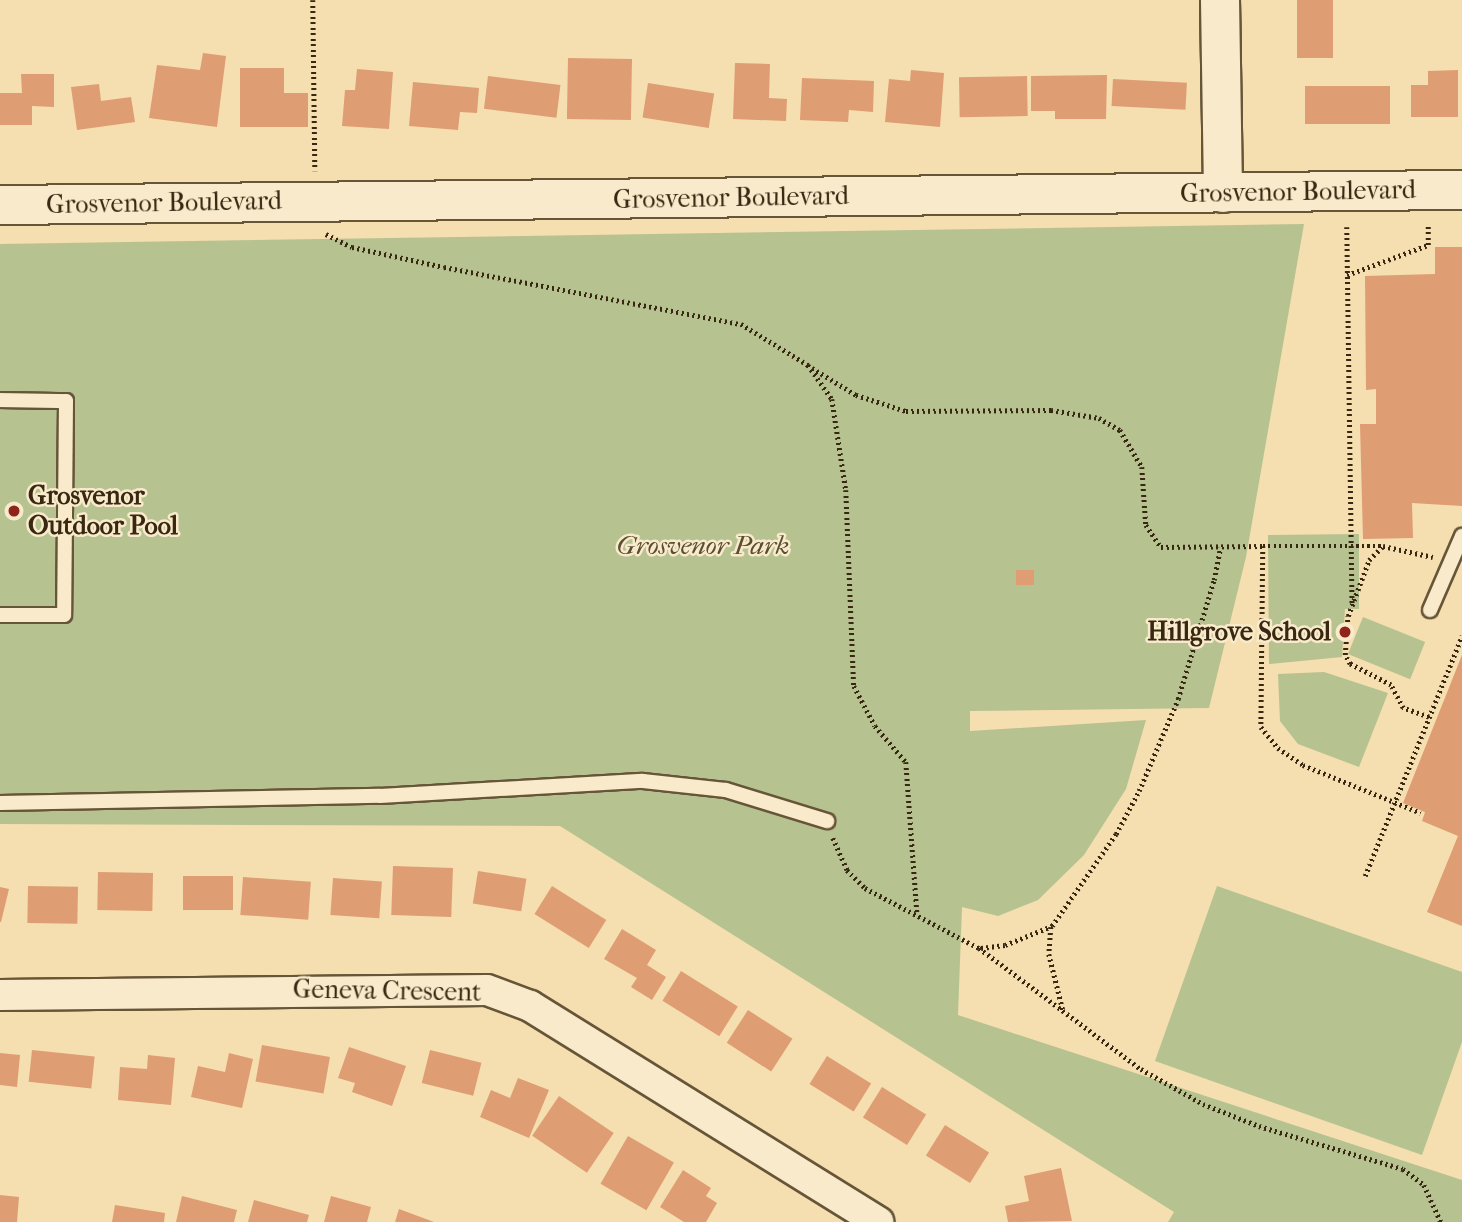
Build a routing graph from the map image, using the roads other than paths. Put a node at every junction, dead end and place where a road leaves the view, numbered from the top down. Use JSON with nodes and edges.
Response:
{"nodes":[{"id":1,"x":1220,"y":0,"type":"edge"},
{"id":2,"x":1462,"y":190,"type":"edge"},
{"id":3,"x":1223,"y":193,"type":"junction"},
{"id":4,"x":0,"y":205,"type":"edge"},
{"id":5,"x":0,"y":400,"type":"edge"},
{"id":6,"x":1462,"y":536,"type":"edge"},
{"id":7,"x":1430,"y":610,"type":"dead end"},
{"id":8,"x":0,"y":615,"type":"edge"},
{"id":9,"x":0,"y":803,"type":"edge"},
{"id":10,"x":827,"y":821,"type":"road end"},
{"id":11,"x":0,"y":995,"type":"edge"},
{"id":12,"x":879,"y":1222,"type":"edge"}],
"edges":[{"from":1,"to":3,"type":"street"},
{"from":2,"to":3,"type":"street","name":"Grosvenor Boulevard"},
{"from":3,"to":4,"type":"street","name":"Grosvenor Boulevard"},
{"from":5,"to":8,"type":"lane"},
{"from":6,"to":7,"type":"lane"},
{"from":9,"to":10,"type":"lane"},
{"from":11,"to":12,"type":"street","name":"Geneva Crescent"}]}
